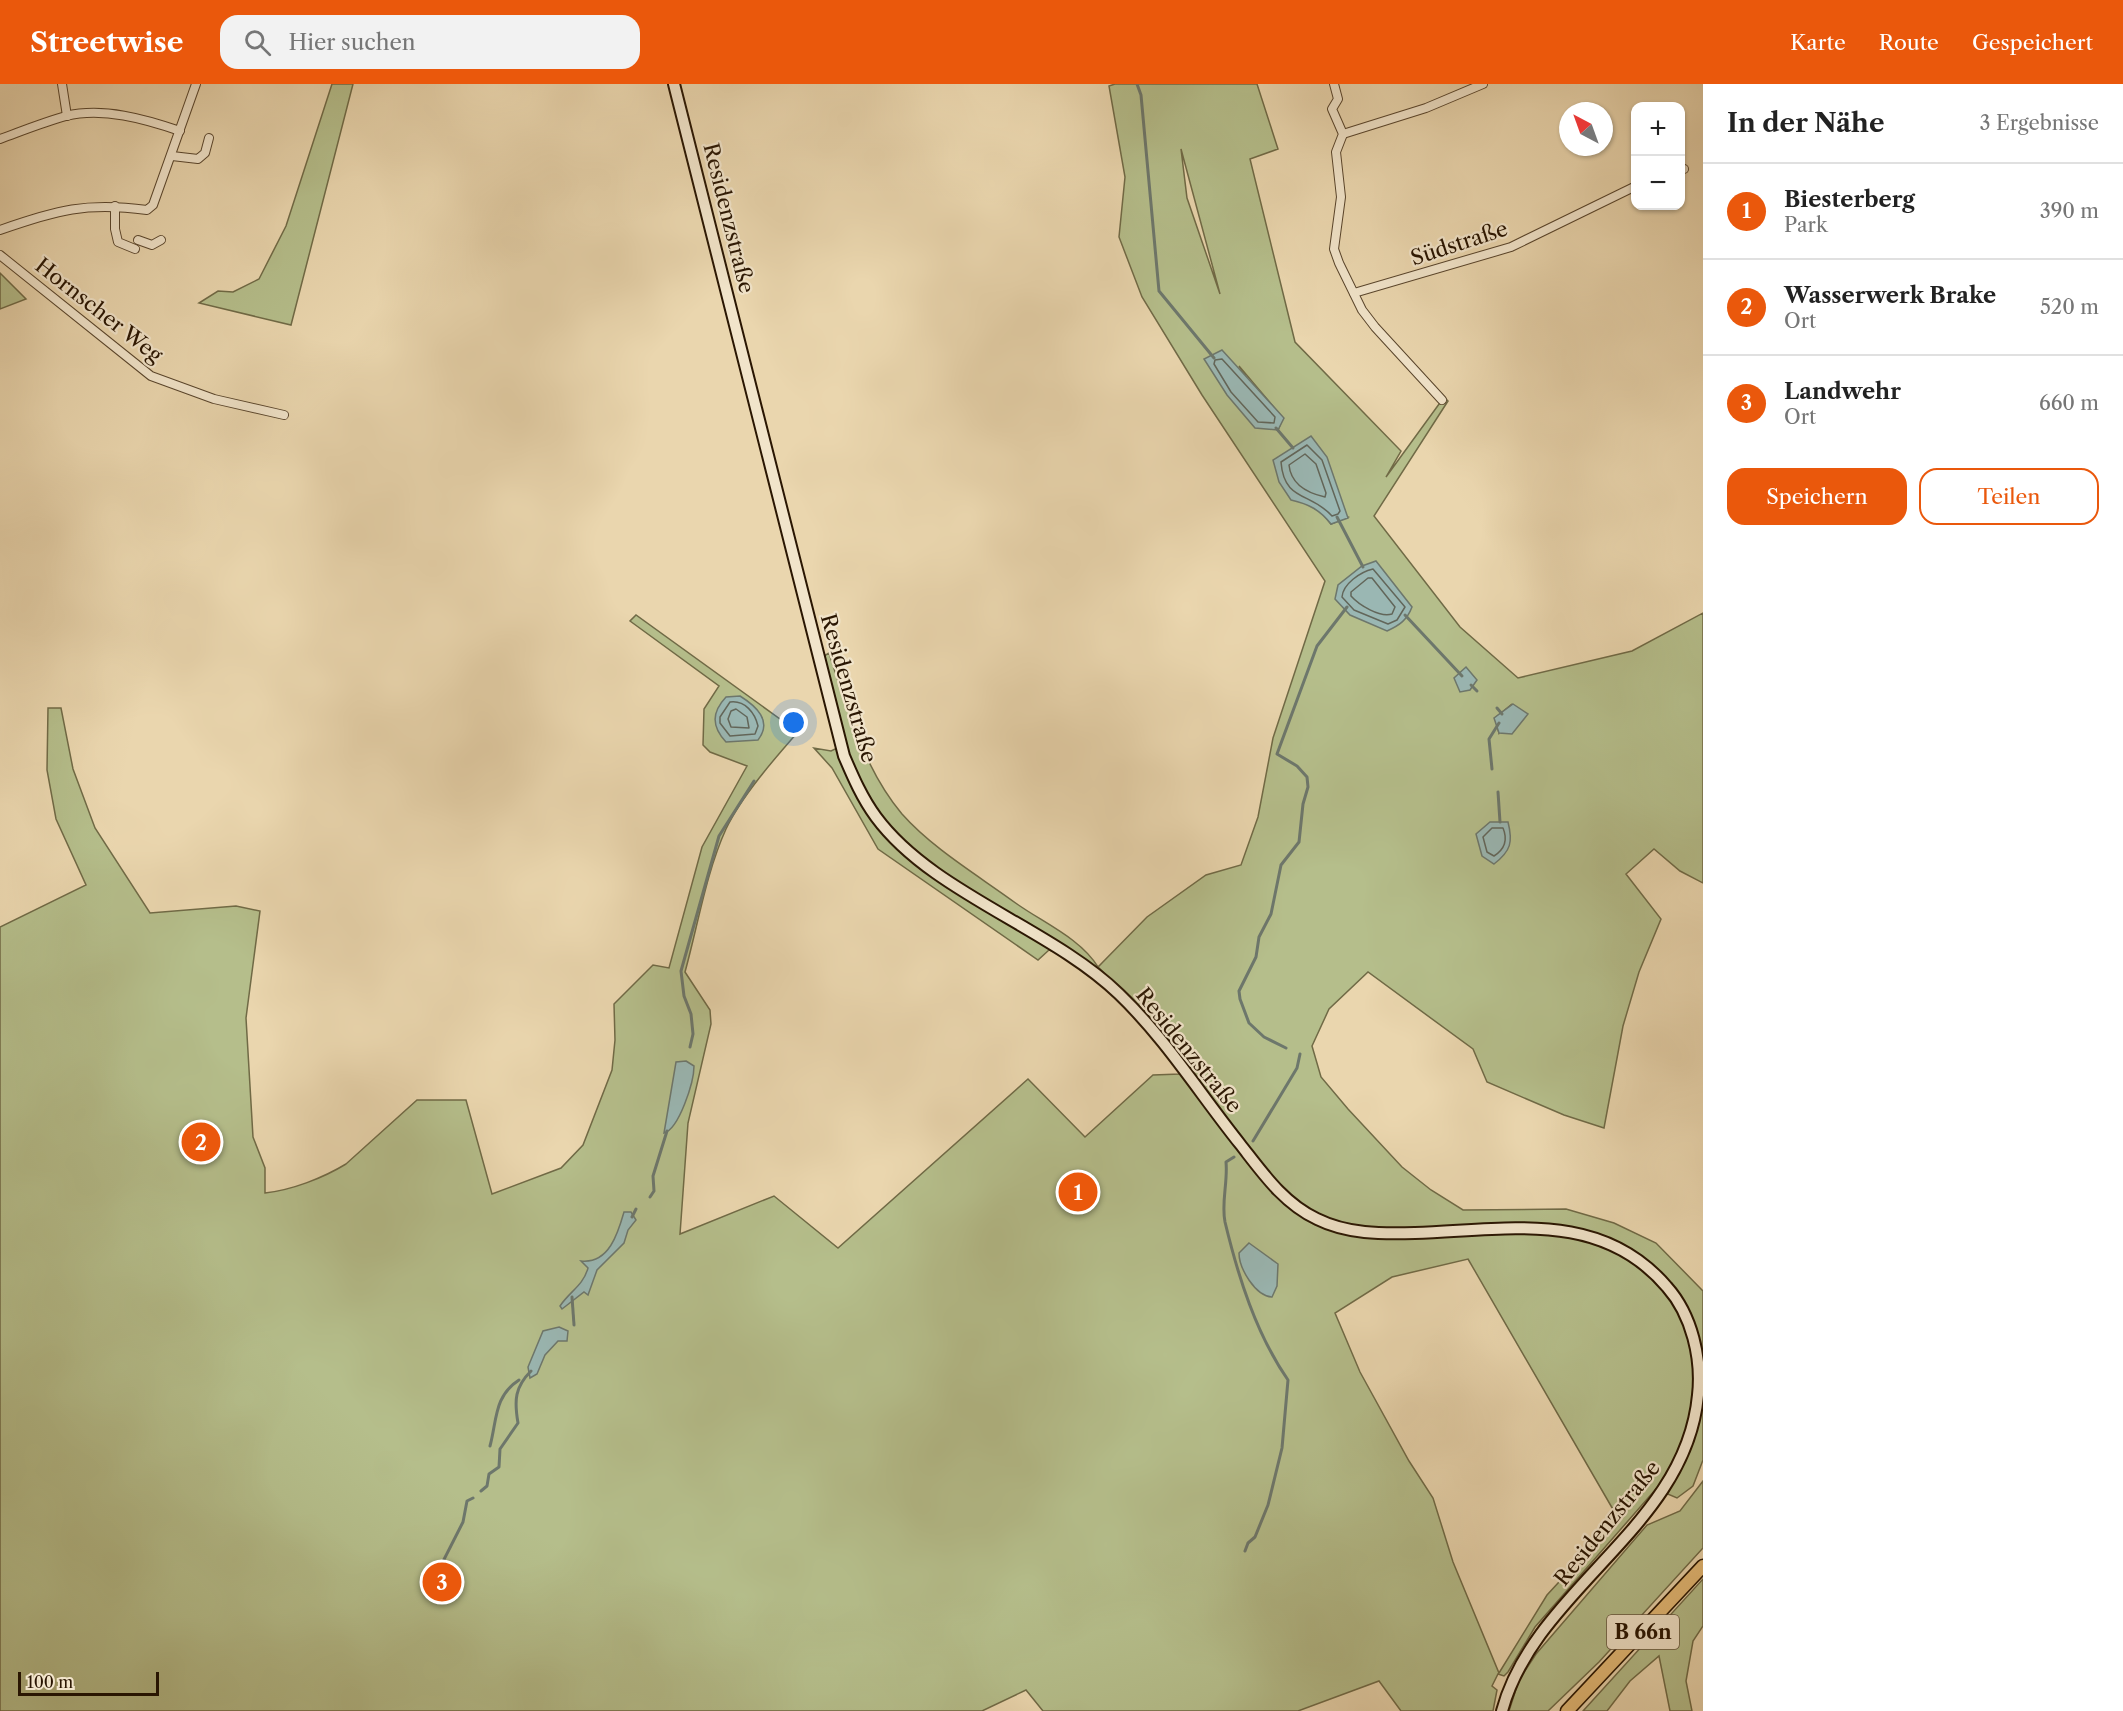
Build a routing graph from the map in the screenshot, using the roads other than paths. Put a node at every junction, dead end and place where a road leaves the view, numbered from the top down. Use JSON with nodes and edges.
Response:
{"nodes":[{"id":1,"x":62,"y":84,"type":"edge"},
{"id":2,"x":196,"y":84,"type":"edge"},
{"id":3,"x":674,"y":84,"type":"edge"},
{"id":4,"x":1334,"y":84,"type":"edge"},
{"id":5,"x":1484,"y":84,"type":"edge"},
{"id":6,"x":67,"y":116,"type":"junction"},
{"id":7,"x":180,"y":132,"type":"junction"},
{"id":8,"x":1342,"y":134,"type":"junction"},
{"id":9,"x":209,"y":138,"type":"dead end"},
{"id":10,"x":0,"y":139,"type":"edge"},
{"id":11,"x":171,"y":156,"type":"junction"},
{"id":12,"x":1631,"y":188,"type":"edge"},
{"id":13,"x":115,"y":206,"type":"junction"},
{"id":14,"x":0,"y":230,"type":"edge"},
{"id":15,"x":138,"y":240,"type":"dead end"},
{"id":16,"x":161,"y":240,"type":"dead end"},
{"id":17,"x":135,"y":249,"type":"dead end"},
{"id":18,"x":0,"y":255,"type":"edge"},
{"id":19,"x":1354,"y":293,"type":"junction"},
{"id":20,"x":1442,"y":400,"type":"dead end"},
{"id":21,"x":284,"y":415,"type":"dead end"},
{"id":22,"x":1703,"y":1566,"type":"edge"},
{"id":23,"x":1502,"y":1711,"type":"edge"},
{"id":24,"x":1567,"y":1711,"type":"edge"}],
"edges":[{"from":1,"to":6,"type":"street"},
{"from":2,"to":7,"type":"street"},
{"from":3,"to":23,"type":"main road","name":"Residenzstraße"},
{"from":4,"to":8,"type":"street"},
{"from":5,"to":8,"type":"street"},
{"from":6,"to":7,"type":"street"},
{"from":6,"to":10,"type":"street"},
{"from":7,"to":11,"type":"street"},
{"from":8,"to":19,"type":"street"},
{"from":9,"to":11,"type":"street"},
{"from":11,"to":13,"type":"street"},
{"from":12,"to":19,"type":"street","name":"Südstraße"},
{"from":13,"to":14,"type":"street"},
{"from":13,"to":17,"type":"street"},
{"from":15,"to":16,"type":"street"},
{"from":18,"to":21,"type":"street","name":"Hornscher Weg"},
{"from":19,"to":20,"type":"street"},
{"from":22,"to":24,"type":"main road","number":"B 66n"}]}
